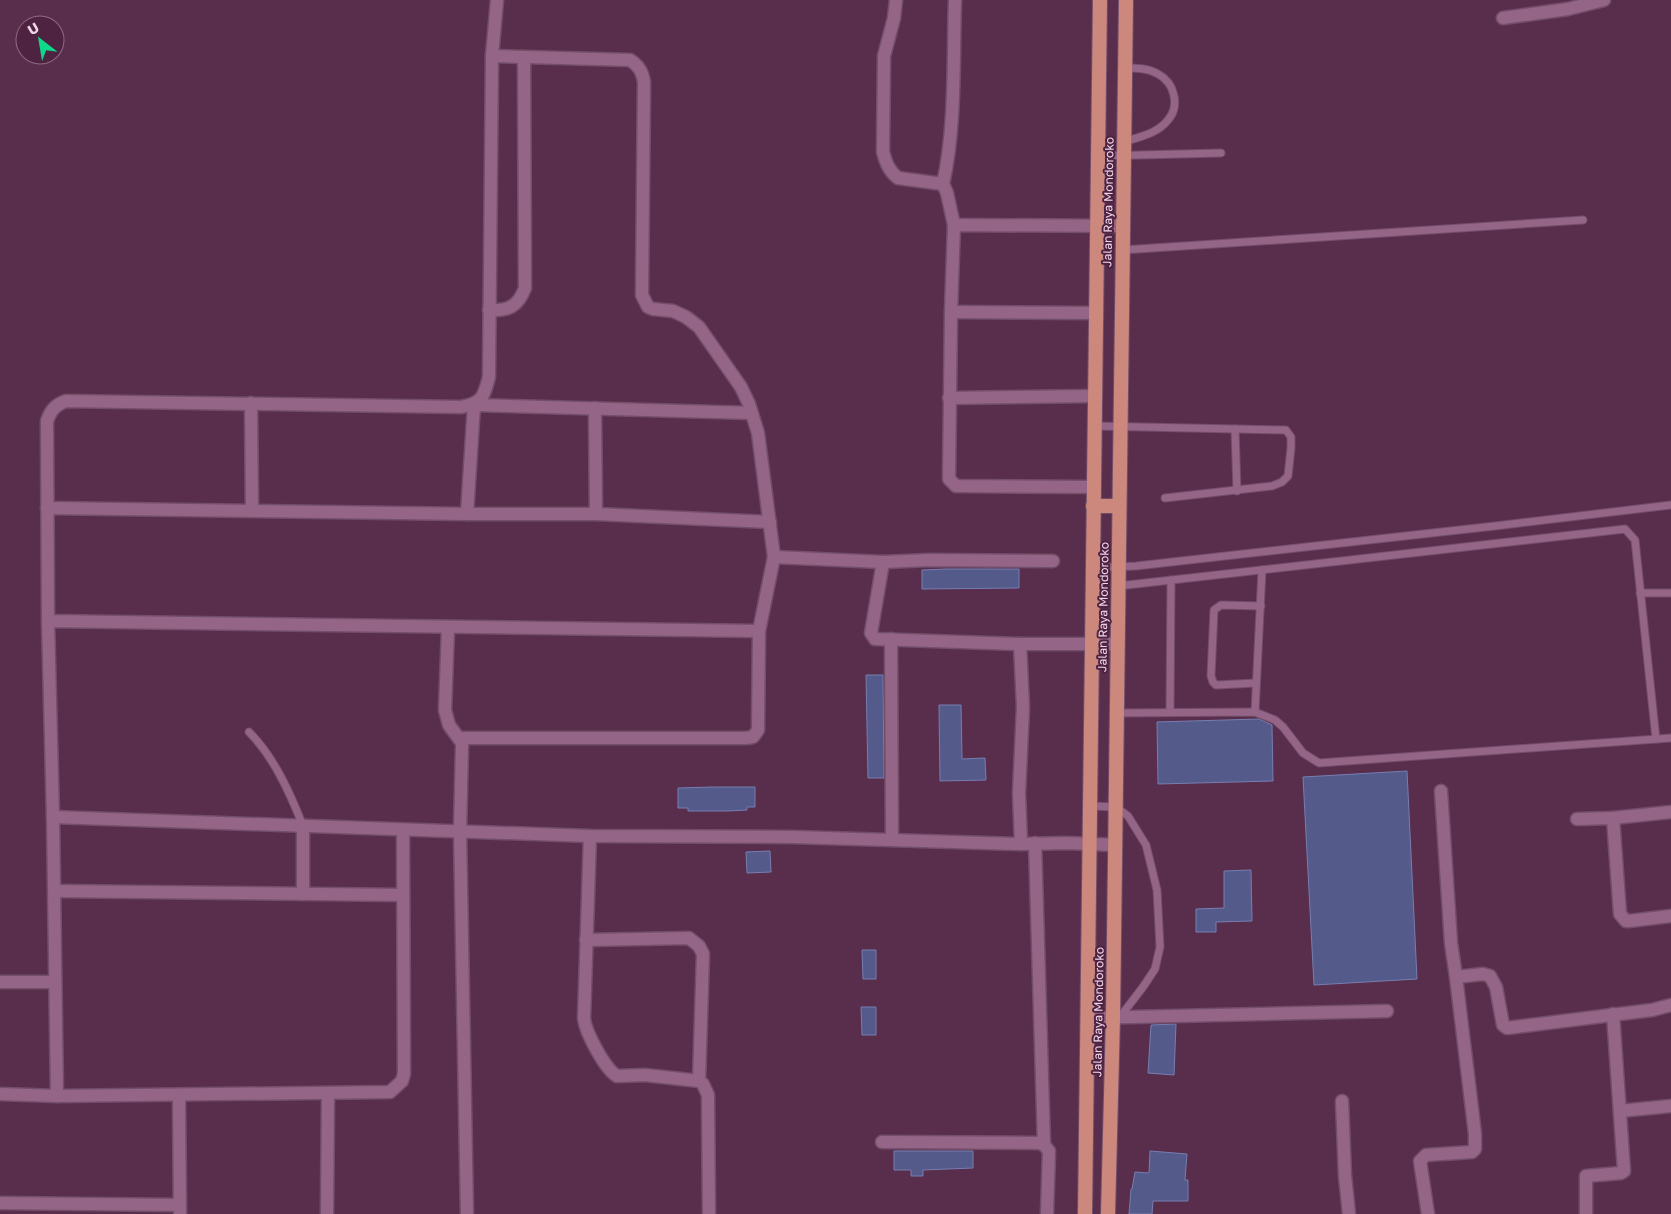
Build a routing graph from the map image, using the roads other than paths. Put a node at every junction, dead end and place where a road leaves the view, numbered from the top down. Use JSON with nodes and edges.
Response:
{"nodes":[{"id":1,"x":498,"y":0,"type":"edge"},
{"id":2,"x":896,"y":0,"type":"edge"},
{"id":3,"x":955,"y":0,"type":"edge"},
{"id":4,"x":1100,"y":0,"type":"edge"},
{"id":5,"x":1126,"y":0,"type":"edge"},
{"id":6,"x":1604,"y":0,"type":"edge"},
{"id":7,"x":1567,"y":4,"type":"edge"},
{"id":8,"x":1503,"y":18,"type":"dead end"},
{"id":9,"x":492,"y":56,"type":"junction"},
{"id":10,"x":524,"y":58,"type":"junction"},
{"id":11,"x":1124,"y":68,"type":"junction"},
{"id":12,"x":1123,"y":148,"type":"junction"},
{"id":13,"x":1221,"y":153,"type":"dead end"},
{"id":14,"x":1099,"y":156,"type":"junction"},
{"id":15,"x":943,"y":184,"type":"junction"},
{"id":16,"x":1583,"y":220,"type":"dead end"},
{"id":17,"x":954,"y":225,"type":"junction"},
{"id":18,"x":1097,"y":226,"type":"junction"},
{"id":19,"x":1122,"y":226,"type":"junction"},
{"id":20,"x":1122,"y":250,"type":"junction"},
{"id":21,"x":489,"y":310,"type":"junction"},
{"id":22,"x":950,"y":312,"type":"junction"},
{"id":23,"x":1096,"y":313,"type":"junction"},
{"id":24,"x":1095,"y":396,"type":"junction"},
{"id":25,"x":949,"y":398,"type":"junction"},
{"id":26,"x":251,"y":404,"type":"junction"},
{"id":27,"x":474,"y":405,"type":"junction"},
{"id":28,"x":596,"y":408,"type":"junction"},
{"id":29,"x":751,"y":413,"type":"junction"},
{"id":30,"x":1094,"y":426,"type":"junction"},
{"id":31,"x":1120,"y":427,"type":"junction"},
{"id":32,"x":1235,"y":429,"type":"junction"},
{"id":33,"x":1093,"y":487,"type":"junction"},
{"id":34,"x":1237,"y":490,"type":"junction"},
{"id":35,"x":1165,"y":498,"type":"dead end"},
{"id":36,"x":1671,"y":505,"type":"edge"},
{"id":37,"x":1093,"y":506,"type":"junction"},
{"id":38,"x":1119,"y":506,"type":"junction"},
{"id":39,"x":48,"y":508,"type":"junction"},
{"id":40,"x":252,"y":510,"type":"junction"},
{"id":41,"x":467,"y":514,"type":"junction"},
{"id":42,"x":596,"y":514,"type":"junction"},
{"id":43,"x":770,"y":522,"type":"junction"},
{"id":44,"x":774,"y":557,"type":"junction"},
{"id":45,"x":1053,"y":561,"type":"dead end"},
{"id":46,"x":883,"y":562,"type":"junction"},
{"id":47,"x":1118,"y":567,"type":"junction"},
{"id":48,"x":1093,"y":568,"type":"junction"},
{"id":49,"x":1262,"y":570,"type":"junction"},
{"id":50,"x":1171,"y":580,"type":"junction"},
{"id":51,"x":1118,"y":586,"type":"junction"},
{"id":52,"x":1640,"y":593,"type":"junction"},
{"id":53,"x":1671,"y":593,"type":"edge"},
{"id":54,"x":1261,"y":606,"type":"junction"},
{"id":55,"x":48,"y":621,"type":"junction"},
{"id":56,"x":448,"y":628,"type":"junction"},
{"id":57,"x":759,"y":631,"type":"junction"},
{"id":58,"x":891,"y":639,"type":"junction"},
{"id":59,"x":1020,"y":644,"type":"junction"},
{"id":60,"x":1092,"y":644,"type":"junction"},
{"id":61,"x":1117,"y":644,"type":"junction"},
{"id":62,"x":1256,"y":683,"type":"junction"},
{"id":63,"x":1170,"y":712,"type":"junction"},
{"id":64,"x":1255,"y":712,"type":"junction"},
{"id":65,"x":1116,"y":713,"type":"junction"},
{"id":66,"x":249,"y":732,"type":"dead end"},
{"id":67,"x":458,"y":738,"type":"junction"},
{"id":68,"x":1671,"y":738,"type":"edge"},
{"id":69,"x":1656,"y":739,"type":"junction"},
{"id":70,"x":1440,"y":791,"type":"dead end"},
{"id":71,"x":1090,"y":806,"type":"junction"},
{"id":72,"x":1116,"y":807,"type":"junction"},
{"id":73,"x":1671,"y":812,"type":"edge"},
{"id":74,"x":54,"y":817,"type":"junction"},
{"id":75,"x":1613,"y":818,"type":"junction"},
{"id":76,"x":1577,"y":819,"type":"dead end"},
{"id":77,"x":303,"y":826,"type":"junction"},
{"id":78,"x":403,"y":830,"type":"junction"},
{"id":79,"x":460,"y":832,"type":"junction"},
{"id":80,"x":590,"y":836,"type":"junction"},
{"id":81,"x":892,"y":840,"type":"junction"},
{"id":82,"x":1035,"y":843,"type":"junction"},
{"id":83,"x":1021,"y":844,"type":"junction"},
{"id":84,"x":1090,"y":844,"type":"junction"},
{"id":85,"x":1115,"y":846,"type":"junction"},
{"id":86,"x":54,"y":891,"type":"junction"},
{"id":87,"x":303,"y":894,"type":"junction"},
{"id":88,"x":403,"y":895,"type":"junction"},
{"id":89,"x":1671,"y":916,"type":"edge"},
{"id":90,"x":586,"y":940,"type":"junction"},
{"id":91,"x":1456,"y":977,"type":"junction"},
{"id":92,"x":0,"y":982,"type":"edge"},
{"id":93,"x":55,"y":982,"type":"junction"},
{"id":94,"x":1671,"y":1005,"type":"edge"},
{"id":95,"x":1387,"y":1011,"type":"dead end"},
{"id":96,"x":1613,"y":1014,"type":"junction"},
{"id":97,"x":1117,"y":1017,"type":"junction"},
{"id":98,"x":1088,"y":1018,"type":"junction"},
{"id":99,"x":698,"y":1080,"type":"junction"},
{"id":100,"x":328,"y":1093,"type":"junction"},
{"id":101,"x":0,"y":1094,"type":"edge"},
{"id":102,"x":179,"y":1095,"type":"junction"},
{"id":103,"x":57,"y":1096,"type":"junction"},
{"id":104,"x":1342,"y":1101,"type":"dead end"},
{"id":105,"x":1671,"y":1106,"type":"edge"},
{"id":106,"x":1620,"y":1111,"type":"junction"},
{"id":107,"x":882,"y":1142,"type":"dead end"},
{"id":108,"x":1044,"y":1145,"type":"junction"},
{"id":109,"x":0,"y":1204,"type":"edge"},
{"id":110,"x":180,"y":1209,"type":"edge"},
{"id":111,"x":327,"y":1214,"type":"edge"},
{"id":112,"x":467,"y":1214,"type":"edge"},
{"id":113,"x":709,"y":1214,"type":"edge"},
{"id":114,"x":1047,"y":1214,"type":"edge"},
{"id":115,"x":1084,"y":1214,"type":"edge"},
{"id":116,"x":1108,"y":1214,"type":"edge"},
{"id":117,"x":1349,"y":1214,"type":"edge"},
{"id":118,"x":1428,"y":1214,"type":"edge"},
{"id":119,"x":1586,"y":1214,"type":"edge"}],
"edges":[{"from":1,"to":9,"type":"street"},
{"from":2,"to":15,"type":"street"},
{"from":3,"to":15,"type":"street"},
{"from":4,"to":14,"type":"highway","name":"Jalan Raya Mondoroko"},
{"from":5,"to":11,"type":"highway","name":"Jalan Raya Mondoroko"},
{"from":6,"to":7,"type":"street"},
{"from":7,"to":8,"type":"street"},
{"from":9,"to":10,"type":"street"},
{"from":9,"to":21,"type":"street"},
{"from":10,"to":21,"type":"street"},
{"from":10,"to":29,"type":"street"},
{"from":11,"to":12,"type":"highway","name":"Jalan Raya Mondoroko"},
{"from":11,"to":12,"type":"lane"},
{"from":12,"to":13,"type":"lane"},
{"from":12,"to":14,"type":"lane"},
{"from":12,"to":19,"type":"highway","name":"Jalan Raya Mondoroko"},
{"from":14,"to":18,"type":"highway","name":"Jalan Raya Mondoroko"},
{"from":15,"to":17,"type":"street"},
{"from":16,"to":20,"type":"lane"},
{"from":17,"to":18,"type":"street"},
{"from":17,"to":22,"type":"street"},
{"from":18,"to":19,"type":"street"},
{"from":18,"to":23,"type":"highway","name":"Jalan Raya Mondoroko"},
{"from":19,"to":20,"type":"highway","name":"Jalan Raya Mondoroko"},
{"from":20,"to":31,"type":"highway","name":"Jalan Raya Mondoroko"},
{"from":21,"to":27,"type":"street"},
{"from":22,"to":23,"type":"street"},
{"from":22,"to":25,"type":"street"},
{"from":23,"to":24,"type":"highway","name":"Jalan Raya Mondoroko"},
{"from":24,"to":25,"type":"street"},
{"from":24,"to":30,"type":"highway","name":"Jalan Raya Mondoroko"},
{"from":25,"to":33,"type":"street"},
{"from":26,"to":27,"type":"street"},
{"from":26,"to":39,"type":"street"},
{"from":26,"to":40,"type":"street"},
{"from":27,"to":28,"type":"street"},
{"from":27,"to":41,"type":"street"},
{"from":28,"to":29,"type":"street"},
{"from":28,"to":42,"type":"street"},
{"from":29,"to":43,"type":"street"},
{"from":30,"to":31,"type":"lane"},
{"from":30,"to":33,"type":"highway","name":"Jalan Raya Mondoroko"},
{"from":31,"to":32,"type":"lane"},
{"from":31,"to":38,"type":"highway","name":"Jalan Raya Mondoroko"},
{"from":32,"to":34,"type":"lane"},
{"from":32,"to":34,"type":"lane"},
{"from":33,"to":37,"type":"highway","name":"Jalan Raya Mondoroko"},
{"from":34,"to":35,"type":"lane"},
{"from":36,"to":47,"type":"lane"},
{"from":37,"to":38,"type":"highway"},
{"from":37,"to":48,"type":"highway","name":"Jalan Raya Mondoroko"},
{"from":38,"to":47,"type":"highway","name":"Jalan Raya Mondoroko"},
{"from":39,"to":40,"type":"street"},
{"from":39,"to":55,"type":"street"},
{"from":40,"to":41,"type":"street"},
{"from":41,"to":42,"type":"street"},
{"from":42,"to":43,"type":"street"},
{"from":43,"to":44,"type":"street"},
{"from":44,"to":46,"type":"street"},
{"from":44,"to":57,"type":"street"},
{"from":45,"to":46,"type":"street"},
{"from":46,"to":58,"type":"street"},
{"from":47,"to":48,"type":"lane"},
{"from":47,"to":51,"type":"highway","name":"Jalan Raya Mondoroko"},
{"from":48,"to":60,"type":"highway","name":"Jalan Raya Mondoroko"},
{"from":49,"to":50,"type":"lane"},
{"from":49,"to":52,"type":"lane"},
{"from":49,"to":54,"type":"lane"},
{"from":50,"to":51,"type":"lane"},
{"from":50,"to":63,"type":"lane"},
{"from":51,"to":61,"type":"highway","name":"Jalan Raya Mondoroko"},
{"from":52,"to":53,"type":"lane"},
{"from":52,"to":69,"type":"lane"},
{"from":54,"to":62,"type":"lane"},
{"from":54,"to":62,"type":"lane"},
{"from":55,"to":56,"type":"street"},
{"from":55,"to":74,"type":"street"},
{"from":56,"to":57,"type":"street"},
{"from":56,"to":67,"type":"street"},
{"from":57,"to":67,"type":"street"},
{"from":58,"to":59,"type":"street"},
{"from":58,"to":81,"type":"street"},
{"from":59,"to":60,"type":"street"},
{"from":59,"to":83,"type":"street"},
{"from":60,"to":61,"type":"street"},
{"from":60,"to":71,"type":"highway","name":"Jalan Raya Mondoroko"},
{"from":61,"to":65,"type":"highway","name":"Jalan Raya Mondoroko"},
{"from":62,"to":64,"type":"lane"},
{"from":63,"to":64,"type":"lane"},
{"from":63,"to":65,"type":"lane"},
{"from":64,"to":69,"type":"lane"},
{"from":65,"to":72,"type":"highway","name":"Jalan Raya Mondoroko"},
{"from":66,"to":77,"type":"lane"},
{"from":67,"to":79,"type":"street"},
{"from":68,"to":69,"type":"lane"},
{"from":70,"to":91,"type":"street"},
{"from":71,"to":72,"type":"lane"},
{"from":71,"to":84,"type":"highway","name":"Jalan Raya Mondoroko"},
{"from":72,"to":85,"type":"highway","name":"Jalan Raya Mondoroko"},
{"from":72,"to":97,"type":"lane"},
{"from":73,"to":75,"type":"street"},
{"from":74,"to":77,"type":"street"},
{"from":74,"to":86,"type":"street"},
{"from":75,"to":76,"type":"street"},
{"from":75,"to":89,"type":"street"},
{"from":77,"to":78,"type":"street"},
{"from":77,"to":87,"type":"street"},
{"from":78,"to":79,"type":"street"},
{"from":78,"to":88,"type":"street"},
{"from":79,"to":80,"type":"street"},
{"from":79,"to":112,"type":"street"},
{"from":80,"to":81,"type":"street"},
{"from":80,"to":90,"type":"street"},
{"from":81,"to":83,"type":"street"},
{"from":82,"to":83,"type":"street"},
{"from":82,"to":84,"type":"street"},
{"from":82,"to":108,"type":"street"},
{"from":84,"to":85,"type":"street"},
{"from":84,"to":98,"type":"highway","name":"Jalan Raya Mondoroko"},
{"from":85,"to":97,"type":"highway","name":"Jalan Raya Mondoroko"},
{"from":86,"to":87,"type":"street"},
{"from":86,"to":93,"type":"street"},
{"from":87,"to":88,"type":"street"},
{"from":88,"to":100,"type":"street"},
{"from":90,"to":99,"type":"street"},
{"from":90,"to":99,"type":"street"},
{"from":91,"to":96,"type":"street"},
{"from":91,"to":118,"type":"street"},
{"from":92,"to":93,"type":"street"},
{"from":93,"to":103,"type":"street"},
{"from":94,"to":96,"type":"street"},
{"from":95,"to":97,"type":"street"},
{"from":96,"to":106,"type":"street"},
{"from":97,"to":98,"type":"street"},
{"from":97,"to":116,"type":"highway","name":"Jalan Raya Mondoroko"},
{"from":98,"to":115,"type":"highway","name":"Jalan Raya Mondoroko"},
{"from":99,"to":113,"type":"street"},
{"from":100,"to":102,"type":"street"},
{"from":100,"to":111,"type":"street"},
{"from":101,"to":103,"type":"street"},
{"from":102,"to":103,"type":"street"},
{"from":102,"to":110,"type":"street"},
{"from":104,"to":117,"type":"street"},
{"from":105,"to":106,"type":"street"},
{"from":106,"to":119,"type":"street"},
{"from":107,"to":108,"type":"street"},
{"from":108,"to":114,"type":"street"},
{"from":109,"to":110,"type":"street"}]}
